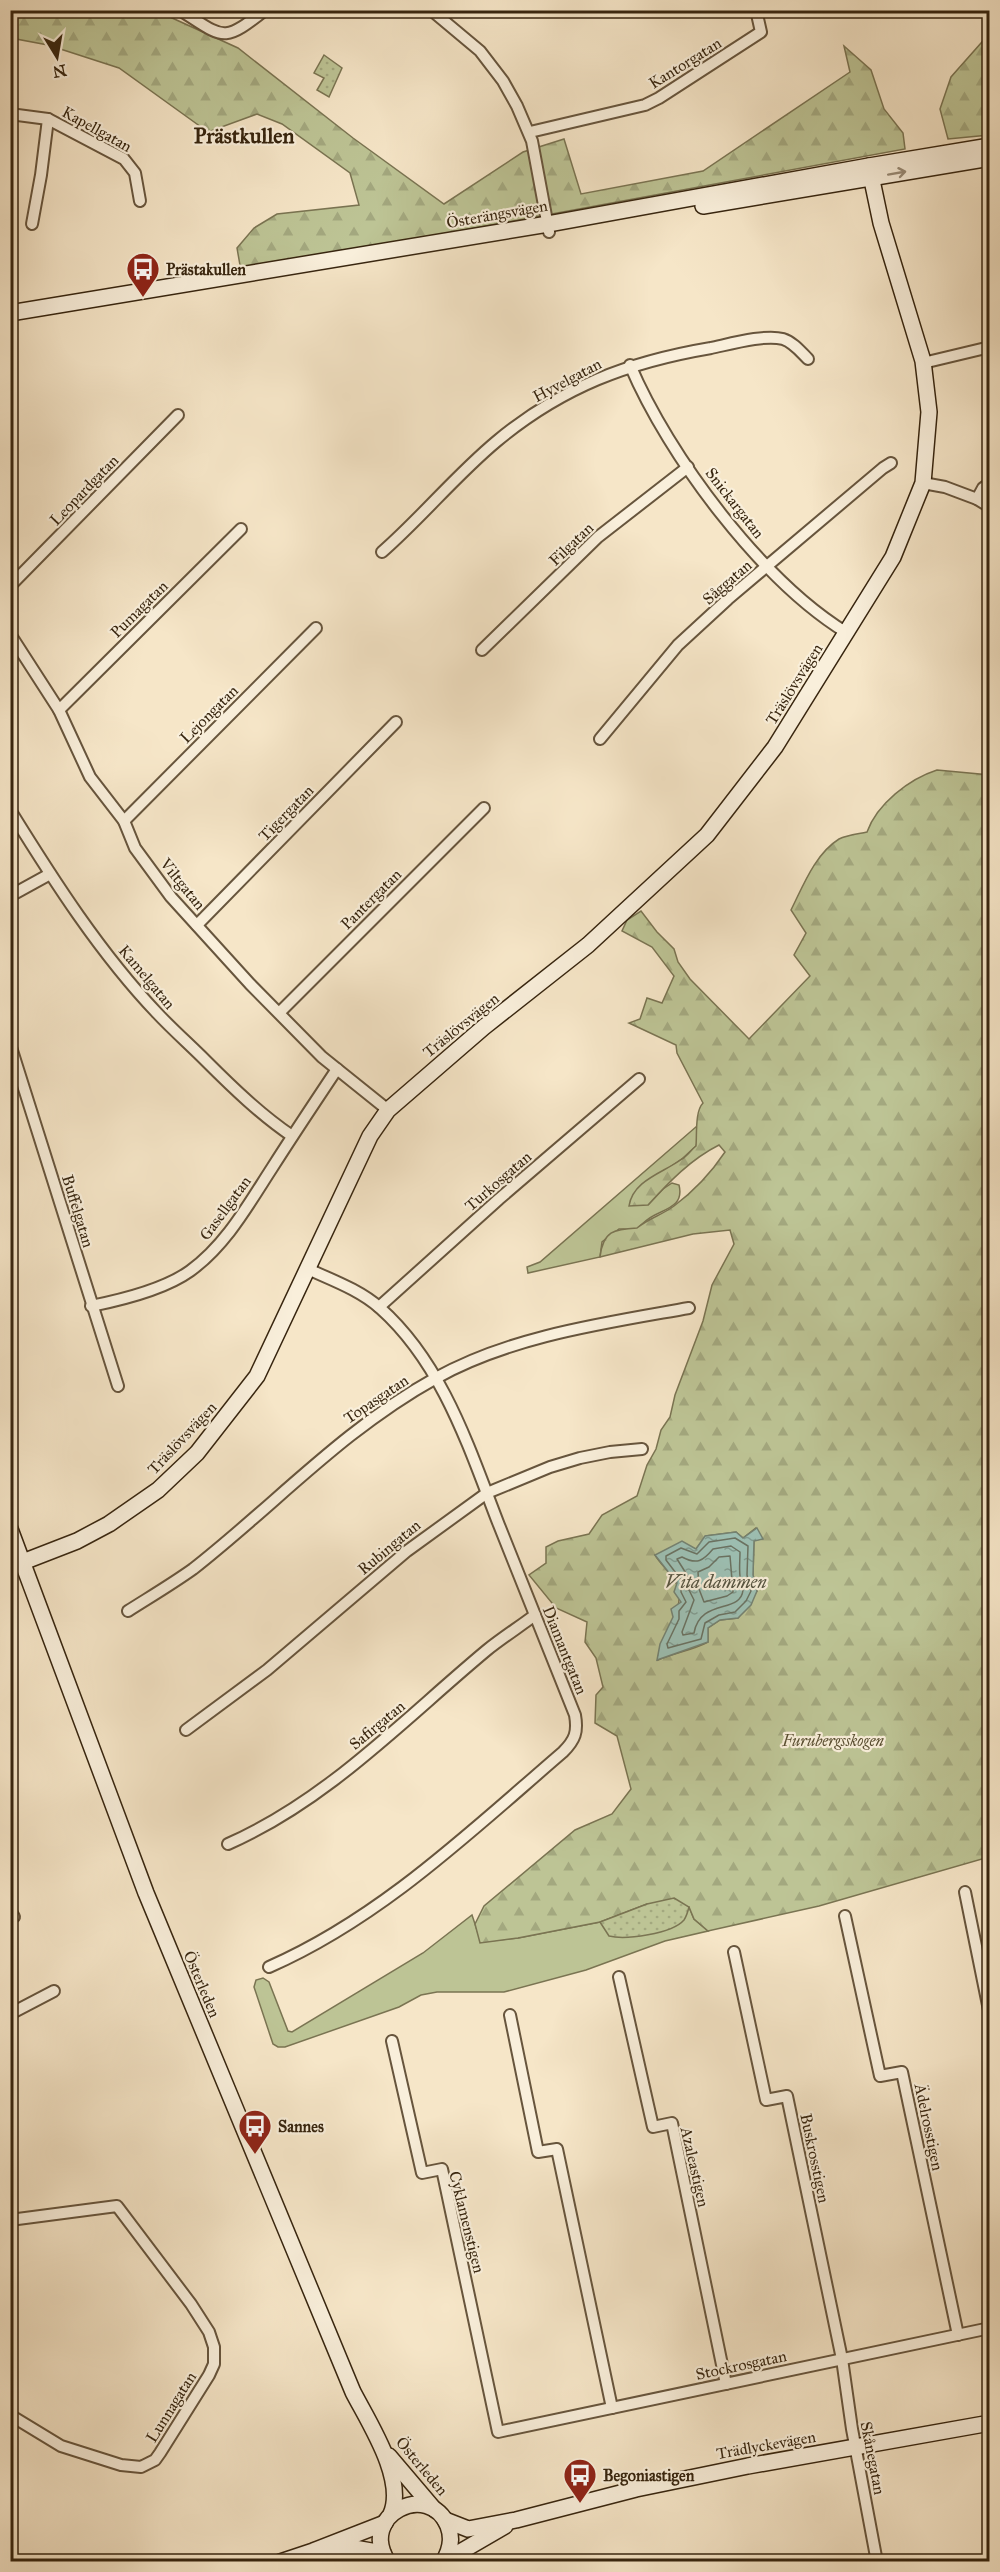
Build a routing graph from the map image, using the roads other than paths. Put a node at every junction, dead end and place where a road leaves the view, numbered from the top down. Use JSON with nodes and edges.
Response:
{"nodes":[{"id":1,"x":180,"y":10,"type":"edge"},
{"id":2,"x":265,"y":10,"type":"edge"},
{"id":3,"x":431,"y":10,"type":"edge"},
{"id":4,"x":756,"y":10,"type":"edge"},
{"id":5,"x":10,"y":114,"type":"edge"},
{"id":6,"x":48,"y":119,"type":"junction"},
{"id":7,"x":530,"y":132,"type":"junction"},
{"id":8,"x":990,"y":146,"type":"edge"},
{"id":9,"x":990,"y":158,"type":"edge"},
{"id":10,"x":870,"y":172,"type":"junction"},
{"id":11,"x":140,"y":201,"type":"dead end"},
{"id":12,"x":32,"y":224,"type":"dead end"},
{"id":13,"x":549,"y":228,"type":"junction"},
{"id":14,"x":10,"y":313,"type":"edge"},
{"id":15,"x":10,"y":319,"type":"edge"},
{"id":16,"x":990,"y":347,"type":"edge"},
{"id":17,"x":808,"y":358,"type":"dead end"},
{"id":18,"x":923,"y":363,"type":"junction"},
{"id":19,"x":630,"y":365,"type":"junction"},
{"id":20,"x":178,"y":415,"type":"dead end"},
{"id":21,"x":891,"y":464,"type":"dead end"},
{"id":22,"x":688,"y":467,"type":"junction"},
{"id":23,"x":923,"y":483,"type":"junction"},
{"id":24,"x":990,"y":483,"type":"edge"},
{"id":25,"x":977,"y":499,"type":"junction"},
{"id":26,"x":990,"y":507,"type":"edge"},
{"id":27,"x":241,"y":529,"type":"dead end"},
{"id":28,"x":382,"y":552,"type":"dead end"},
{"id":29,"x":768,"y":567,"type":"junction"},
{"id":30,"x":10,"y":586,"type":"edge"},
{"id":31,"x":316,"y":628,"type":"dead end"},
{"id":32,"x":847,"y":633,"type":"junction"},
{"id":33,"x":10,"y":634,"type":"edge"},
{"id":34,"x":482,"y":650,"type":"dead end"},
{"id":35,"x":59,"y":710,"type":"junction"},
{"id":36,"x":396,"y":722,"type":"dead end"},
{"id":37,"x":600,"y":739,"type":"dead end"},
{"id":38,"x":484,"y":808,"type":"dead end"},
{"id":39,"x":10,"y":810,"type":"edge"},
{"id":40,"x":124,"y":821,"type":"junction"},
{"id":41,"x":50,"y":874,"type":"junction"},
{"id":42,"x":10,"y":896,"type":"edge"},
{"id":43,"x":197,"y":925,"type":"junction"},
{"id":44,"x":280,"y":1012,"type":"junction"},
{"id":45,"x":10,"y":1044,"type":"edge"},
{"id":46,"x":338,"y":1069,"type":"junction"},
{"id":47,"x":639,"y":1079,"type":"dead end"},
{"id":48,"x":388,"y":1110,"type":"junction"},
{"id":49,"x":292,"y":1136,"type":"junction"},
{"id":50,"x":308,"y":1269,"type":"junction"},
{"id":51,"x":91,"y":1306,"type":"junction"},
{"id":52,"x":379,"y":1307,"type":"junction"},
{"id":53,"x":689,"y":1308,"type":"dead end"},
{"id":54,"x":436,"y":1378,"type":"junction"},
{"id":55,"x":118,"y":1386,"type":"dead end"},
{"id":56,"x":642,"y":1449,"type":"dead end"},
{"id":57,"x":487,"y":1493,"type":"junction"},
{"id":58,"x":10,"y":1529,"type":"edge"},
{"id":59,"x":16,"y":1565,"type":"edge"},
{"id":60,"x":128,"y":1611,"type":"dead end"},
{"id":61,"x":535,"y":1615,"type":"junction"},
{"id":62,"x":186,"y":1730,"type":"dead end"},
{"id":63,"x":228,"y":1844,"type":"dead end"},
{"id":64,"x":965,"y":1892,"type":"dead end"},
{"id":65,"x":845,"y":1916,"type":"dead end"},
{"id":66,"x":734,"y":1952,"type":"dead end"},
{"id":67,"x":269,"y":1967,"type":"dead end"},
{"id":68,"x":619,"y":1977,"type":"dead end"},
{"id":69,"x":54,"y":1991,"type":"dead end"},
{"id":70,"x":10,"y":2014,"type":"edge"},
{"id":71,"x":510,"y":2015,"type":"dead end"},
{"id":72,"x":990,"y":2015,"type":"edge"},
{"id":73,"x":392,"y":2041,"type":"dead end"},
{"id":74,"x":10,"y":2220,"type":"edge"},
{"id":75,"x":990,"y":2328,"type":"edge"},
{"id":76,"x":958,"y":2334,"type":"junction"},
{"id":77,"x":842,"y":2359,"type":"junction"},
{"id":78,"x":726,"y":2384,"type":"junction"},
{"id":79,"x":612,"y":2408,"type":"junction"},
{"id":80,"x":10,"y":2415,"type":"edge"},
{"id":81,"x":990,"y":2423,"type":"edge"},
{"id":82,"x":498,"y":2432,"type":"joint"},
{"id":83,"x":380,"y":2444,"type":"junction"},
{"id":84,"x":855,"y":2447,"type":"junction"},
{"id":85,"x":440,"y":2516,"type":"junction"},
{"id":86,"x":388,"y":2518,"type":"junction"},
{"id":87,"x":516,"y":2520,"type":"junction"},
{"id":88,"x":386,"y":2557,"type":"edge"},
{"id":89,"x":280,"y":2562,"type":"edge"},
{"id":90,"x":300,"y":2562,"type":"edge"},
{"id":91,"x":443,"y":2562,"type":"edge"},
{"id":92,"x":877,"y":2562,"type":"edge"}],
"edges":[{"from":1,"to":2,"type":"street"},
{"from":3,"to":7,"type":"street"},
{"from":4,"to":7,"type":"street","name":"Kantorgatan"},
{"from":5,"to":6,"type":"street","name":"Kapellgatan"},
{"from":6,"to":11,"type":"street","name":"Kapellgatan"},
{"from":6,"to":12,"type":"street","name":"Kapellgatan"},
{"from":7,"to":13,"type":"street"},
{"from":8,"to":10,"type":"street","name":"Österängsvägen"},
{"from":10,"to":9,"type":"street","name":"Österängsvägen","one_way":true},
{"from":10,"to":13,"type":"street","name":"Österängsvägen"},
{"from":10,"to":18,"type":"street","name":"Träslövsvägen"},
{"from":13,"to":14,"type":"street","name":"Österängsvägen"},
{"from":13,"to":15,"type":"street","name":"Österängsvägen"},
{"from":16,"to":18,"type":"street"},
{"from":17,"to":19,"type":"street","name":"Hyvelgatan"},
{"from":18,"to":23,"type":"street","name":"Träslövsvägen"},
{"from":19,"to":22,"type":"street","name":"Snickargatan"},
{"from":19,"to":28,"type":"street","name":"Hyvelgatan"},
{"from":20,"to":30,"type":"street","name":"Leopardgatan"},
{"from":21,"to":29,"type":"street","name":"Såggatan"},
{"from":22,"to":29,"type":"street","name":"Snickargatan"},
{"from":22,"to":34,"type":"street","name":"Filgatan"},
{"from":23,"to":25,"type":"street"},
{"from":23,"to":32,"type":"street","name":"Träslövsvägen"},
{"from":24,"to":25,"type":"street"},
{"from":25,"to":26,"type":"street"},
{"from":27,"to":35,"type":"street","name":"Pumagatan"},
{"from":29,"to":32,"type":"street","name":"Snickargatan"},
{"from":29,"to":37,"type":"street","name":"Såggatan"},
{"from":31,"to":40,"type":"street","name":"Lejongatan"},
{"from":32,"to":48,"type":"street","name":"Träslövsvägen"},
{"from":33,"to":35,"type":"street","name":"Viltgatan"},
{"from":35,"to":40,"type":"street","name":"Viltgatan"},
{"from":36,"to":43,"type":"street","name":"Tigergatan"},
{"from":38,"to":44,"type":"street","name":"Pantergatan"},
{"from":39,"to":41,"type":"street","name":"Kamelgatan"},
{"from":40,"to":43,"type":"street","name":"Viltgatan"},
{"from":41,"to":42,"type":"street"},
{"from":41,"to":49,"type":"street","name":"Kamelgatan"},
{"from":43,"to":44,"type":"street","name":"Viltgatan"},
{"from":44,"to":46,"type":"street","name":"Viltgatan"},
{"from":45,"to":51,"type":"street","name":"Buffelgatan"},
{"from":46,"to":48,"type":"street","name":"Viltgatan"},
{"from":46,"to":49,"type":"street","name":"Gasellgatan"},
{"from":47,"to":52,"type":"street","name":"Turkosgatan"},
{"from":48,"to":50,"type":"street","name":"Träslövsvägen"},
{"from":49,"to":51,"type":"street","name":"Gasellgatan"},
{"from":50,"to":52,"type":"street","name":"Diamantgatan"},
{"from":50,"to":59,"type":"street","name":"Träslövsvägen"},
{"from":51,"to":55,"type":"street","name":"Buffelgatan"},
{"from":52,"to":54,"type":"street","name":"Diamantgatan"},
{"from":53,"to":54,"type":"street","name":"Topasgatan"},
{"from":54,"to":57,"type":"street","name":"Diamantgatan"},
{"from":54,"to":60,"type":"street","name":"Topasgatan"},
{"from":56,"to":57,"type":"street","name":"Rubingatan"},
{"from":57,"to":61,"type":"street","name":"Diamantgatan"},
{"from":57,"to":62,"type":"street","name":"Rubingatan"},
{"from":58,"to":59,"type":"street","name":"Österleden"},
{"from":59,"to":83,"type":"street","name":"Österleden"},
{"from":61,"to":63,"type":"street","name":"Safirgatan"},
{"from":61,"to":67,"type":"street","name":"Diamantgatan"},
{"from":64,"to":72,"type":"street"},
{"from":65,"to":76,"type":"street","name":"Ädelrosstigen"},
{"from":66,"to":77,"type":"street","name":"Buskrosstigen"},
{"from":68,"to":78,"type":"street","name":"Azaleastigen"},
{"from":69,"to":70,"type":"street"},
{"from":71,"to":79,"type":"street"},
{"from":73,"to":82,"type":"street","name":"Cyklamenstigen"},
{"from":74,"to":80,"type":"street","name":"Lunnagatan"},
{"from":75,"to":76,"type":"street","name":"Stockrosgatan"},
{"from":76,"to":77,"type":"street","name":"Stockrosgatan"},
{"from":77,"to":78,"type":"street","name":"Stockrosgatan"},
{"from":77,"to":84,"type":"street","name":"Skånegatan"},
{"from":78,"to":79,"type":"street","name":"Stockrosgatan"},
{"from":79,"to":82,"type":"street","name":"Stockrosgatan"},
{"from":81,"to":84,"type":"street","name":"Trädlyckevägen"},
{"from":83,"to":85,"type":"street","name":"Österleden"},
{"from":83,"to":86,"type":"street","name":"Österleden"},
{"from":84,"to":87,"type":"street","name":"Trädlyckevägen"},
{"from":84,"to":92,"type":"street","name":"Skånegatan"},
{"from":85,"to":86,"type":"street","name":"Trädlyckevägen"},
{"from":85,"to":87,"type":"street","name":"Trädlyckevägen"},
{"from":85,"to":91,"type":"street","name":"Trädlyckevägen"},
{"from":86,"to":88,"type":"street"},
{"from":86,"to":89,"type":"street","name":"Trädlyckevägen"},
{"from":87,"to":91,"type":"street","name":"Trädlyckevägen"},
{"from":88,"to":90,"type":"street"}]}
